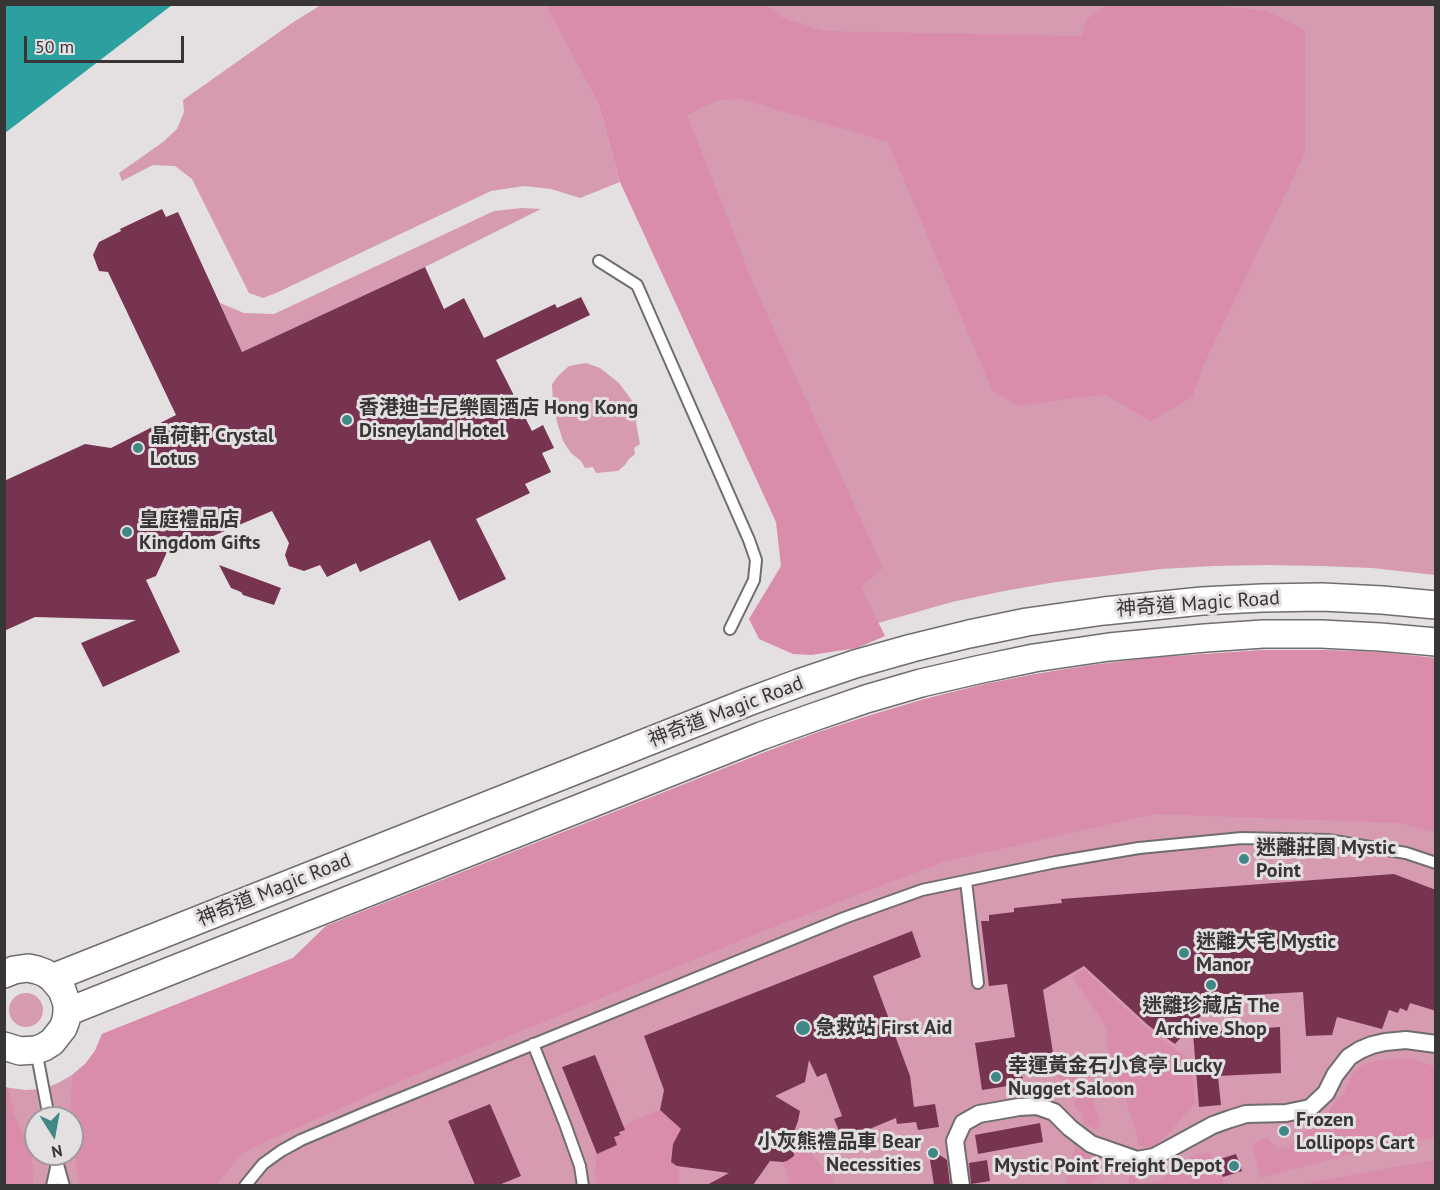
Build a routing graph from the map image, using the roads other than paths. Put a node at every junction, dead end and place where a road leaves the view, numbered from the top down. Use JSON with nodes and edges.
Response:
{"nodes":[{"id":1,"x":599,"y":261,"type":"dead end"},
{"id":2,"x":1436,"y":605,"type":"edge"},
{"id":3,"x":730,"y":629,"type":"dead end"},
{"id":4,"x":1436,"y":642,"type":"edge"},
{"id":5,"x":1436,"y":863,"type":"edge"},
{"id":6,"x":966,"y":881,"type":"junction"},
{"id":7,"x":4,"y":974,"type":"edge"},
{"id":8,"x":52,"y":978,"type":"junction"},
{"id":9,"x":978,"y":983,"type":"dead end"},
{"id":10,"x":67,"y":1012,"type":"junction"},
{"id":11,"x":533,"y":1044,"type":"junction"},
{"id":12,"x":1436,"y":1044,"type":"edge"},
{"id":13,"x":4,"y":1046,"type":"edge"},
{"id":14,"x":36,"y":1050,"type":"junction"},
{"id":15,"x":47,"y":1106,"type":"edge"},
{"id":16,"x":55,"y":1166,"type":"edge"},
{"id":17,"x":58,"y":1166,"type":"edge"},
{"id":18,"x":52,"y":1185,"type":"edge"},
{"id":19,"x":64,"y":1185,"type":"edge"},
{"id":20,"x":245,"y":1185,"type":"edge"},
{"id":21,"x":583,"y":1185,"type":"edge"},
{"id":22,"x":961,"y":1185,"type":"edge"}],
"edges":[{"from":1,"to":3,"type":"lane"},
{"from":2,"to":8,"type":"street","name":"神奇道 Magic Road"},
{"from":4,"to":10,"type":"street","name":"神奇道 Magic Road"},
{"from":5,"to":6,"type":"lane"},
{"from":6,"to":9,"type":"lane"},
{"from":6,"to":11,"type":"lane"},
{"from":7,"to":8,"type":"street"},
{"from":8,"to":10,"type":"street"},
{"from":10,"to":14,"type":"street"},
{"from":11,"to":20,"type":"lane"},
{"from":11,"to":21,"type":"lane"},
{"from":12,"to":22,"type":"street"},
{"from":13,"to":14,"type":"street"},
{"from":14,"to":15,"type":"lane"},
{"from":16,"to":18,"type":"lane"},
{"from":17,"to":19,"type":"lane"}]}
